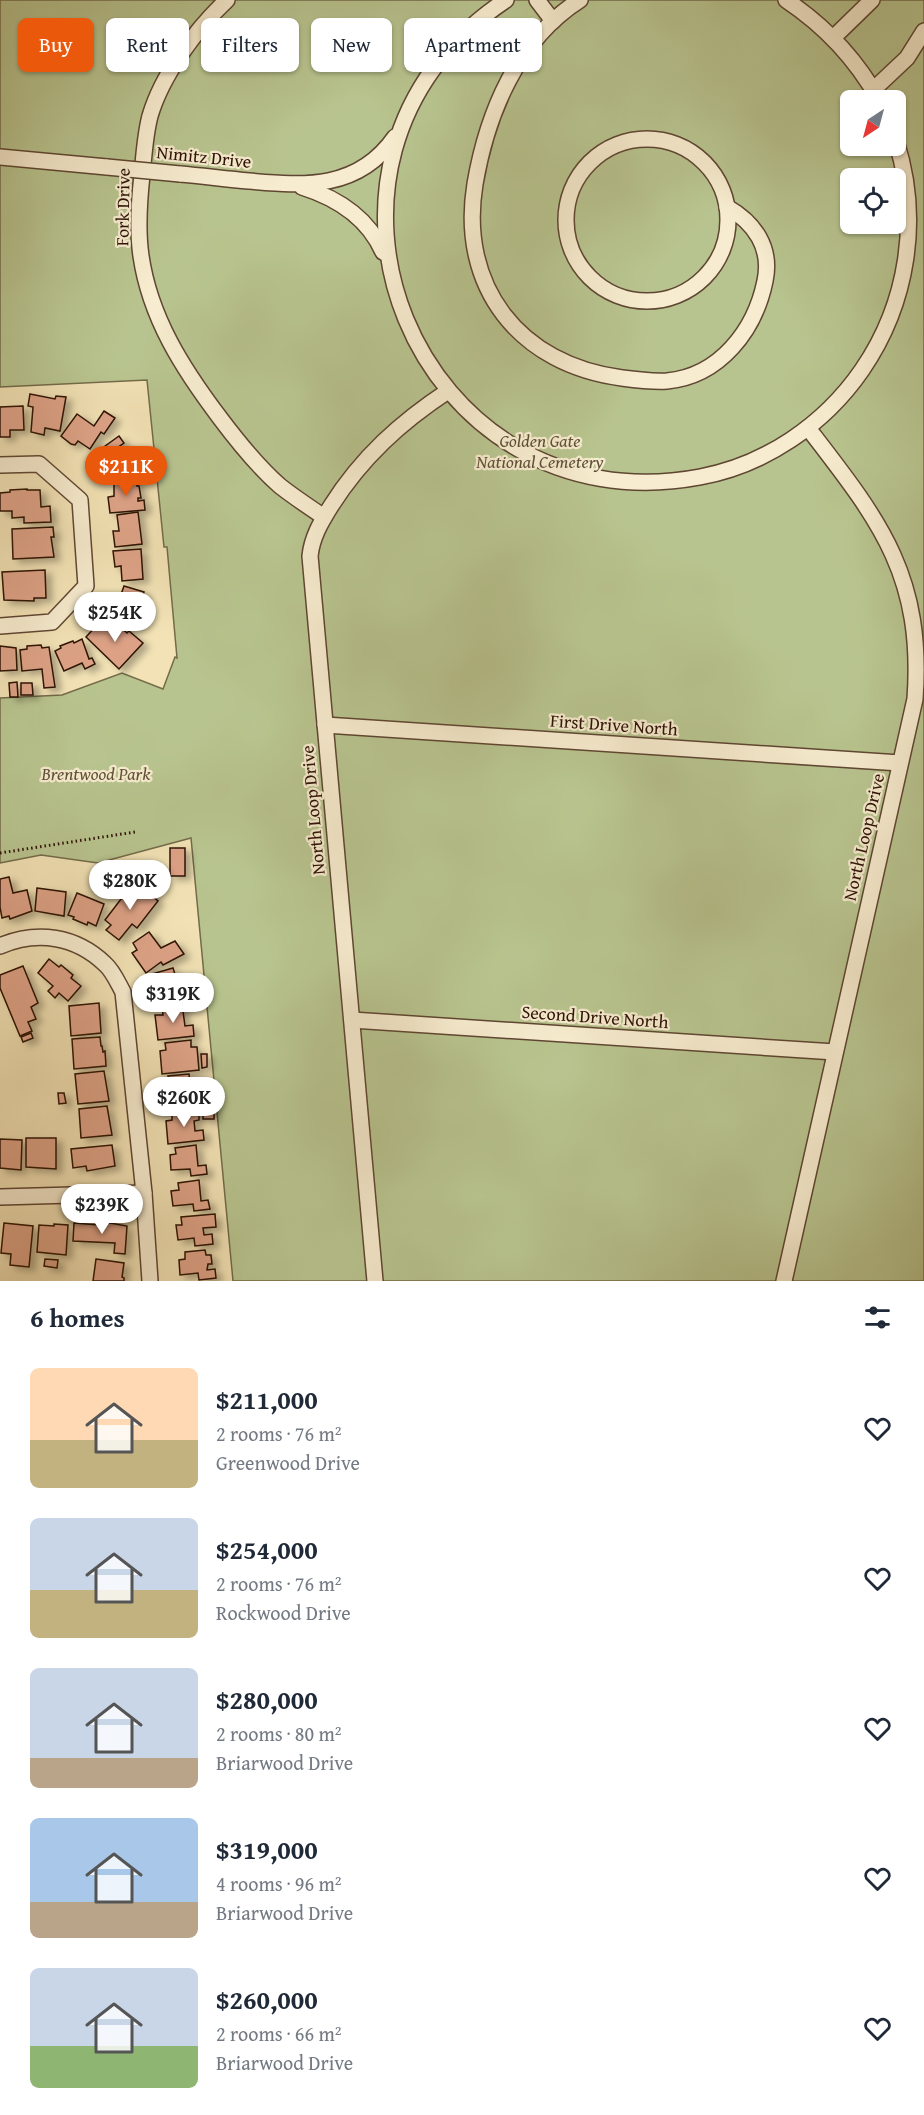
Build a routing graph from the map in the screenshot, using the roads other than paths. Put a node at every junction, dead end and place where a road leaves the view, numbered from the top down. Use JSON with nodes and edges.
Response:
{"nodes":[{"id":1,"x":227,"y":0,"type":"edge"},
{"id":2,"x":506,"y":0,"type":"edge"},
{"id":3,"x":537,"y":0,"type":"edge"},
{"id":4,"x":580,"y":0,"type":"edge"},
{"id":5,"x":786,"y":0,"type":"edge"},
{"id":6,"x":872,"y":0,"type":"edge"},
{"id":7,"x":553,"y":21,"type":"junction"},
{"id":8,"x":924,"y":31,"type":"edge"},
{"id":9,"x":833,"y":38,"type":"junction"},
{"id":10,"x":873,"y":90,"type":"edge"},
{"id":11,"x":880,"y":90,"type":"edge"},
{"id":12,"x":405,"y":120,"type":"junction"},
{"id":13,"x":899,"y":156,"type":"edge"},
{"id":14,"x":0,"y":157,"type":"edge"},
{"id":15,"x":297,"y":186,"type":"junction"},
{"id":16,"x":727,"y":207,"type":"junction"},
{"id":17,"x":390,"y":272,"type":"junction"},
{"id":18,"x":448,"y":391,"type":"junction"},
{"id":19,"x":808,"y":428,"type":"junction"},
{"id":20,"x":0,"y":465,"type":"edge"},
{"id":21,"x":324,"y":517,"type":"junction"},
{"id":22,"x":0,"y":626,"type":"edge"},
{"id":23,"x":325,"y":725,"type":"junction"},
{"id":24,"x":900,"y":763,"type":"junction"},
{"id":25,"x":0,"y":946,"type":"edge"},
{"id":26,"x":352,"y":1020,"type":"junction"},
{"id":27,"x":835,"y":1052,"type":"junction"},
{"id":28,"x":144,"y":1193,"type":"junction"},
{"id":29,"x":0,"y":1197,"type":"edge"},
{"id":30,"x":150,"y":1281,"type":"edge"},
{"id":31,"x":375,"y":1281,"type":"edge"},
{"id":32,"x":784,"y":1281,"type":"edge"}],
"edges":[{"from":1,"to":21,"type":"street","name":"Fork Drive"},
{"from":2,"to":12,"type":"street"},
{"from":3,"to":7,"type":"street"},
{"from":4,"to":7,"type":"street"},
{"from":5,"to":9,"type":"street"},
{"from":6,"to":9,"type":"street"},
{"from":7,"to":16,"type":"street"},
{"from":8,"to":11,"type":"street"},
{"from":9,"to":10,"type":"street"},
{"from":12,"to":15,"type":"street","name":"Nimitz Drive"},
{"from":12,"to":17,"type":"street"},
{"from":13,"to":19,"type":"street"},
{"from":14,"to":15,"type":"street","name":"Nimitz Drive","bridge":true},
{"from":15,"to":17,"type":"street","name":"Nimitz Drive"},
{"from":16,"to":16,"type":"street"},
{"from":17,"to":18,"type":"street"},
{"from":18,"to":19,"type":"street"},
{"from":18,"to":21,"type":"street","name":"North Loop Drive"},
{"from":19,"to":24,"type":"street","name":"North Loop Drive"},
{"from":20,"to":22,"type":"street"},
{"from":21,"to":23,"type":"street","name":"North Loop Drive"},
{"from":23,"to":24,"type":"street","name":"First Drive North"},
{"from":23,"to":26,"type":"street","name":"North Loop Drive"},
{"from":24,"to":27,"type":"street","name":"North Loop Drive"},
{"from":25,"to":28,"type":"street"},
{"from":26,"to":27,"type":"street","name":"Second Drive North"},
{"from":26,"to":31,"type":"street","name":"North Loop Drive"},
{"from":27,"to":32,"type":"street","name":"North Loop Drive"},
{"from":28,"to":29,"type":"street"},
{"from":28,"to":30,"type":"street"}]}
